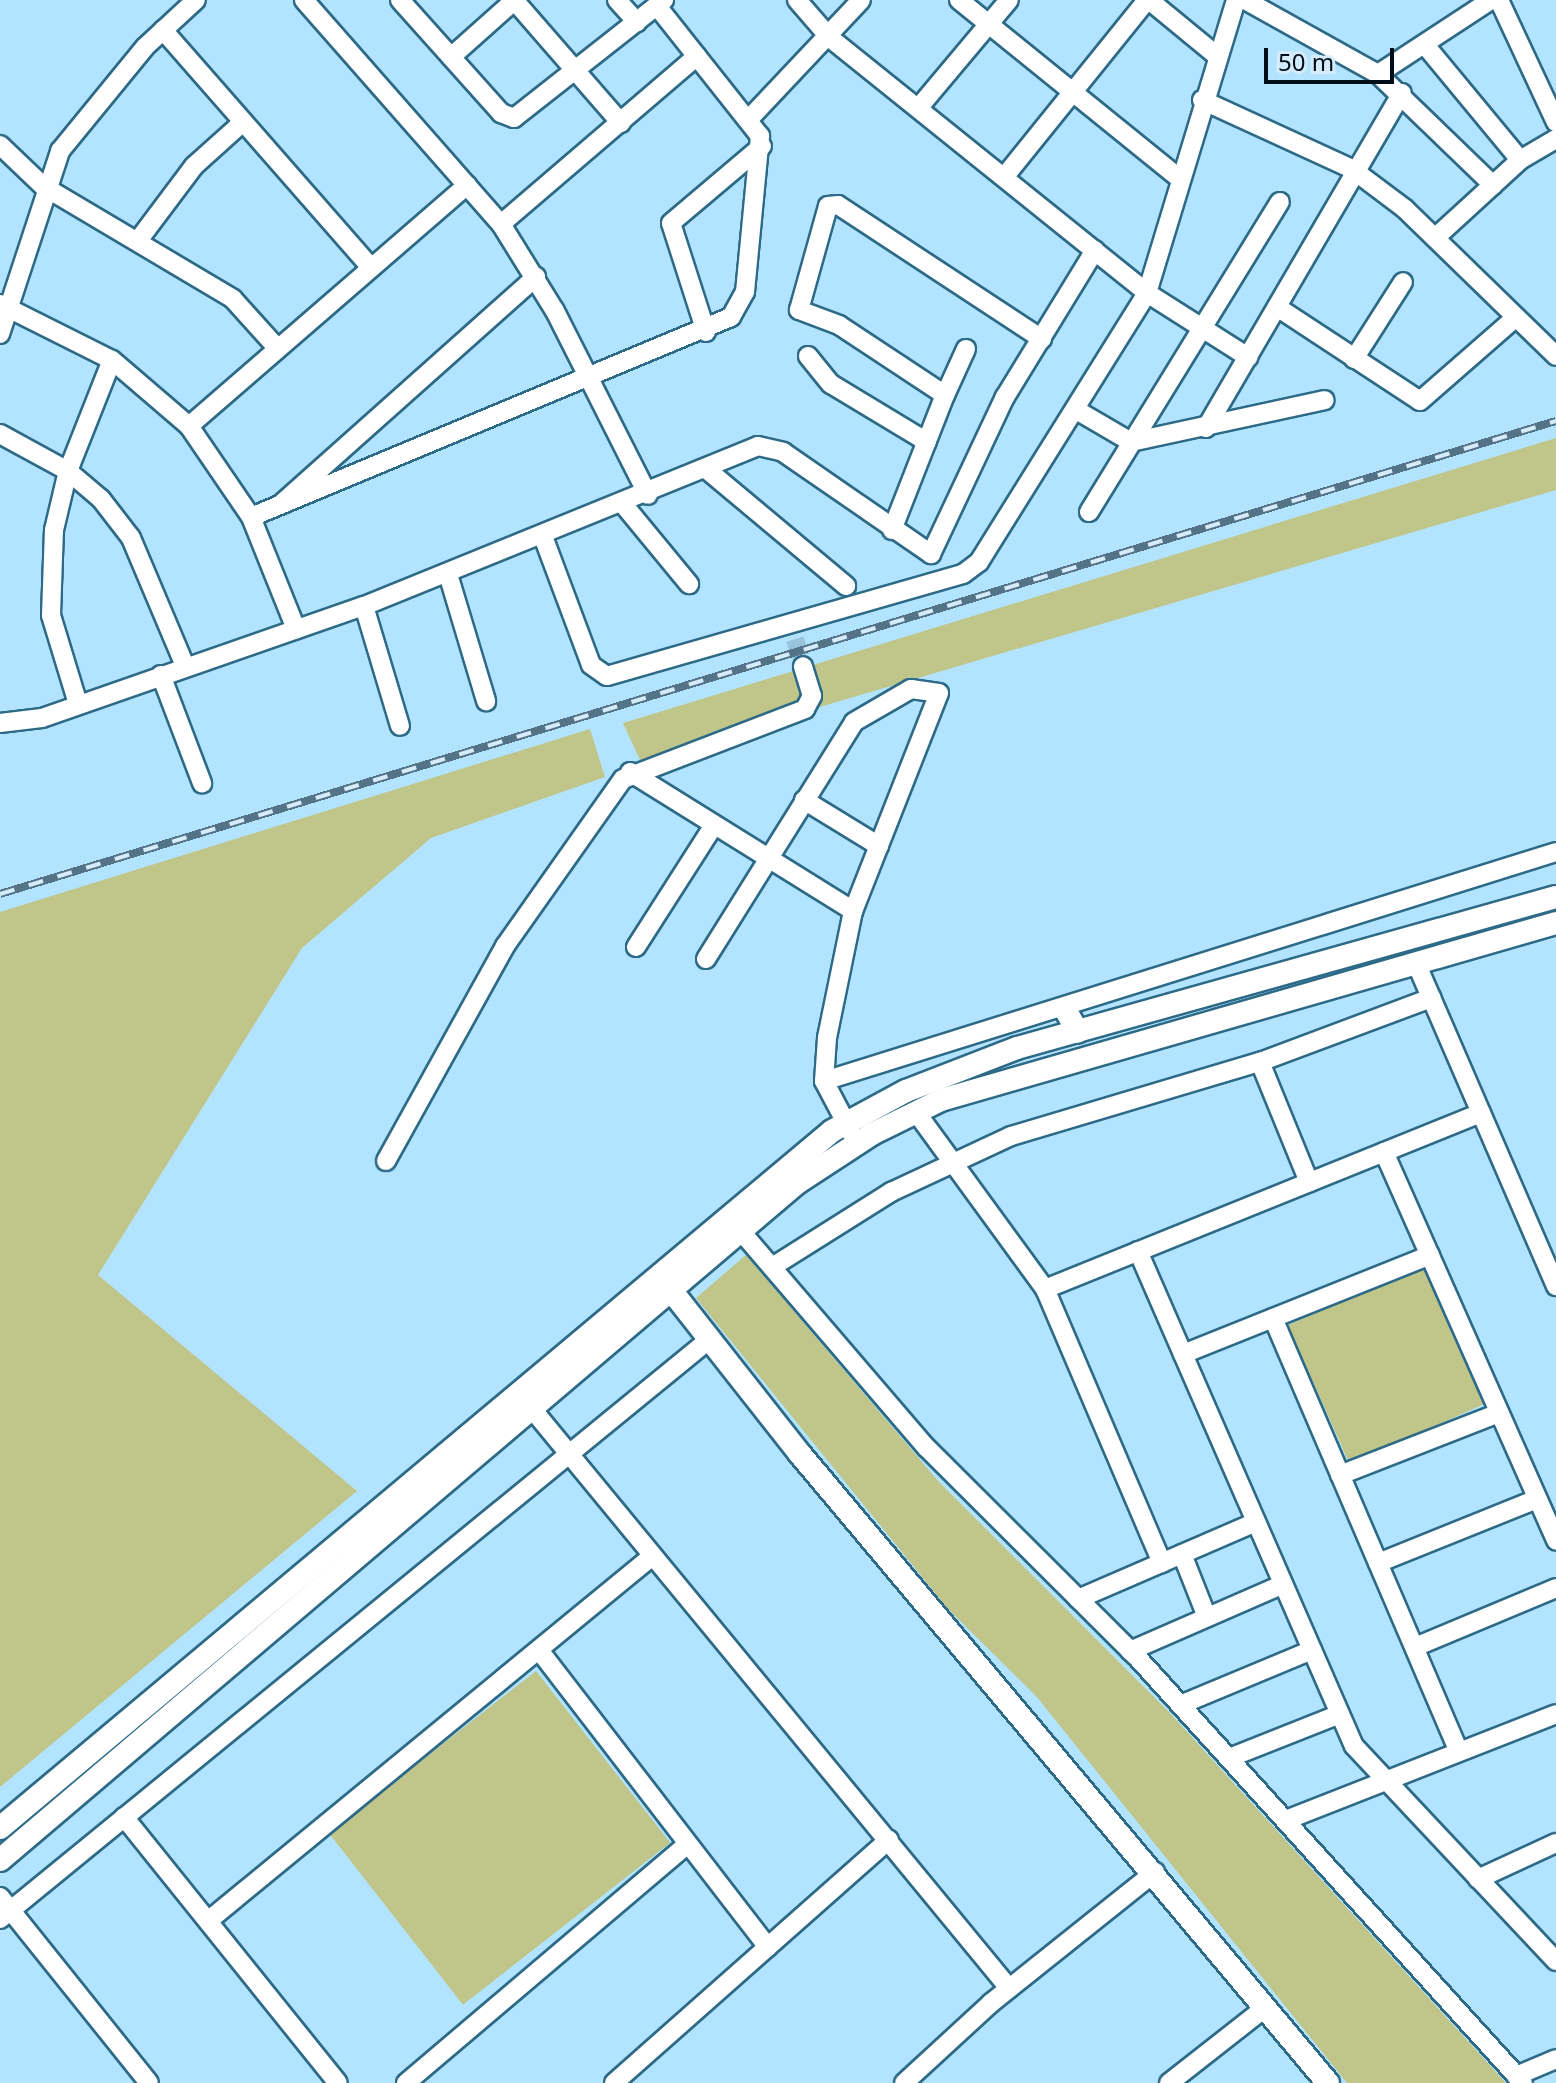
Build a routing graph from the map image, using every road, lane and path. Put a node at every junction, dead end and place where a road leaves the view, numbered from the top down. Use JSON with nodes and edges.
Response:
{"nodes":[{"id":1,"x":196,"y":0,"type":"edge"},
{"id":2,"x":304,"y":0,"type":"edge"},
{"id":3,"x":400,"y":0,"type":"edge"},
{"id":4,"x":515,"y":0,"type":"edge"},
{"id":5,"x":617,"y":0,"type":"edge"},
{"id":6,"x":797,"y":0,"type":"edge"},
{"id":7,"x":861,"y":0,"type":"edge"},
{"id":8,"x":959,"y":0,"type":"edge"},
{"id":9,"x":1009,"y":0,"type":"edge"},
{"id":10,"x":1148,"y":0,"type":"edge"},
{"id":11,"x":1236,"y":0,"type":"edge"},
{"id":12,"x":1245,"y":0,"type":"edge"},
{"id":13,"x":1491,"y":0,"type":"edge"},
{"id":14,"x":1499,"y":0,"type":"edge"},
{"id":15,"x":661,"y":3,"type":"edge"},
{"id":16,"x":637,"y":22,"type":"junction"},
{"id":17,"x":988,"y":24,"type":"junction"},
{"id":18,"x":163,"y":30,"type":"junction"},
{"id":19,"x":830,"y":38,"type":"junction"},
{"id":20,"x":1425,"y":45,"type":"junction"},
{"id":21,"x":1216,"y":55,"type":"junction"},
{"id":22,"x":697,"y":56,"type":"junction"},
{"id":23,"x":451,"y":57,"type":"junction"},
{"id":24,"x":577,"y":69,"type":"junction"},
{"id":25,"x":1378,"y":74,"type":"junction"},
{"id":26,"x":1402,"y":93,"type":"junction"},
{"id":27,"x":1075,"y":94,"type":"junction"},
{"id":28,"x":1202,"y":100,"type":"junction"},
{"id":29,"x":920,"y":106,"type":"junction"},
{"id":30,"x":749,"y":119,"type":"junction"},
{"id":31,"x":243,"y":122,"type":"junction"},
{"id":32,"x":1556,"y":122,"type":"edge"},
{"id":33,"x":621,"y":123,"type":"junction"},
{"id":34,"x":1556,"y":139,"type":"edge"},
{"id":35,"x":0,"y":145,"type":"edge"},
{"id":36,"x":762,"y":146,"type":"junction"},
{"id":37,"x":1520,"y":160,"type":"junction"},
{"id":38,"x":1352,"y":169,"type":"junction"},
{"id":39,"x":1005,"y":176,"type":"junction"},
{"id":40,"x":1179,"y":178,"type":"junction"},
{"id":41,"x":467,"y":185,"type":"junction"},
{"id":42,"x":1493,"y":185,"type":"junction"},
{"id":43,"x":43,"y":186,"type":"junction"},
{"id":44,"x":1280,"y":202,"type":"dead end"},
{"id":45,"x":501,"y":224,"type":"junction"},
{"id":46,"x":140,"y":238,"type":"junction"},
{"id":47,"x":1435,"y":238,"type":"junction"},
{"id":48,"x":1095,"y":250,"type":"junction"},
{"id":49,"x":371,"y":268,"type":"junction"},
{"id":50,"x":536,"y":277,"type":"junction"},
{"id":51,"x":1403,"y":282,"type":"dead end"},
{"id":52,"x":1147,"y":293,"type":"junction"},
{"id":53,"x":4,"y":305,"type":"edge"},
{"id":54,"x":1277,"y":307,"type":"junction"},
{"id":55,"x":1514,"y":319,"type":"junction"},
{"id":56,"x":1201,"y":327,"type":"junction"},
{"id":57,"x":706,"y":332,"type":"junction"},
{"id":58,"x":0,"y":334,"type":"edge"},
{"id":59,"x":1042,"y":339,"type":"junction"},
{"id":60,"x":278,"y":349,"type":"junction"},
{"id":61,"x":966,"y":349,"type":"dead end"},
{"id":62,"x":808,"y":356,"type":"dead end"},
{"id":63,"x":1556,"y":356,"type":"edge"},
{"id":64,"x":1248,"y":357,"type":"junction"},
{"id":65,"x":1354,"y":359,"type":"junction"},
{"id":66,"x":112,"y":360,"type":"junction"},
{"id":67,"x":591,"y":378,"type":"junction"},
{"id":68,"x":945,"y":395,"type":"junction"},
{"id":69,"x":1325,"y":400,"type":"dead end"},
{"id":70,"x":1078,"y":411,"type":"junction"},
{"id":71,"x":189,"y":426,"type":"junction"},
{"id":72,"x":1206,"y":428,"type":"junction"},
{"id":73,"x":0,"y":434,"type":"edge"},
{"id":74,"x":927,"y":442,"type":"junction"},
{"id":75,"x":1131,"y":442,"type":"junction"},
{"id":76,"x":705,"y":468,"type":"junction"},
{"id":77,"x":68,"y":471,"type":"junction"},
{"id":78,"x":648,"y":495,"type":"junction"},
{"id":79,"x":623,"y":504,"type":"junction"},
{"id":80,"x":278,"y":508,"type":"junction"},
{"id":81,"x":1089,"y":512,"type":"dead end"},
{"id":82,"x":251,"y":517,"type":"junction"},
{"id":83,"x":892,"y":530,"type":"junction"},
{"id":84,"x":544,"y":539,"type":"junction"},
{"id":85,"x":448,"y":574,"type":"junction"},
{"id":86,"x":689,"y":584,"type":"dead end"},
{"id":87,"x":846,"y":586,"type":"dead end"},
{"id":88,"x":364,"y":606,"type":"junction"},
{"id":89,"x":296,"y":629,"type":"junction"},
{"id":90,"x":185,"y":666,"type":"junction"},
{"id":91,"x":803,"y":666,"type":"tunnel mouth"},
{"id":92,"x":161,"y":675,"type":"junction"},
{"id":93,"x":486,"y":701,"type":"dead end"},
{"id":94,"x":78,"y":704,"type":"junction"},
{"id":95,"x":400,"y":726,"type":"dead end"},
{"id":96,"x":4,"y":729,"type":"edge"},
{"id":97,"x":630,"y":772,"type":"junction"},
{"id":98,"x":202,"y":783,"type":"dead end"},
{"id":99,"x":804,"y":800,"type":"junction"},
{"id":100,"x":714,"y":825,"type":"junction"},
{"id":101,"x":879,"y":846,"type":"junction"},
{"id":102,"x":1556,"y":852,"type":"edge"},
{"id":103,"x":769,"y":859,"type":"junction"},
{"id":104,"x":1556,"y":897,"type":"edge"},
{"id":105,"x":853,"y":911,"type":"junction"},
{"id":106,"x":1556,"y":923,"type":"edge"},
{"id":107,"x":636,"y":947,"type":"dead end"},
{"id":108,"x":706,"y":959,"type":"dead end"},
{"id":109,"x":1417,"y":965,"type":"junction"},
{"id":110,"x":1431,"y":998,"type":"junction"},
{"id":111,"x":1065,"y":1009,"type":"junction"},
{"id":112,"x":1078,"y":1032,"type":"junction"},
{"id":113,"x":1260,"y":1062,"type":"junction"},
{"id":114,"x":824,"y":1081,"type":"junction"},
{"id":115,"x":916,"y":1112,"type":"junction"},
{"id":116,"x":1481,"y":1113,"type":"junction"},
{"id":117,"x":852,"y":1133,"type":"junction"},
{"id":118,"x":1384,"y":1152,"type":"junction"},
{"id":119,"x":386,"y":1161,"type":"dead end"},
{"id":120,"x":951,"y":1164,"type":"junction"},
{"id":121,"x":1309,"y":1182,"type":"junction"},
{"id":122,"x":735,"y":1224,"type":"junction"},
{"id":123,"x":1138,"y":1251,"type":"junction"},
{"id":124,"x":1430,"y":1255,"type":"junction"},
{"id":125,"x":772,"y":1267,"type":"junction"},
{"id":126,"x":666,"y":1283,"type":"junction"},
{"id":127,"x":1556,"y":1286,"type":"edge"},
{"id":128,"x":1045,"y":1289,"type":"junction"},
{"id":129,"x":1273,"y":1318,"type":"junction"},
{"id":130,"x":710,"y":1339,"type":"junction"},
{"id":131,"x":1183,"y":1354,"type":"junction"},
{"id":132,"x":533,"y":1410,"type":"junction"},
{"id":133,"x":1499,"y":1413,"type":"junction"},
{"id":134,"x":568,"y":1454,"type":"junction"},
{"id":135,"x":1340,"y":1475,"type":"junction"},
{"id":136,"x":1537,"y":1499,"type":"junction"},
{"id":137,"x":1256,"y":1522,"type":"junction"},
{"id":138,"x":1556,"y":1541,"type":"edge"},
{"id":139,"x":1182,"y":1554,"type":"junction"},
{"id":140,"x":650,"y":1558,"type":"junction"},
{"id":141,"x":1162,"y":1563,"type":"junction"},
{"id":142,"x":1378,"y":1563,"type":"junction"},
{"id":143,"x":1283,"y":1584,"type":"junction"},
{"id":144,"x":1556,"y":1588,"type":"edge"},
{"id":145,"x":1078,"y":1599,"type":"junction"},
{"id":146,"x":1207,"y":1617,"type":"junction"},
{"id":147,"x":1415,"y":1647,"type":"junction"},
{"id":148,"x":539,"y":1650,"type":"junction"},
{"id":149,"x":1312,"y":1650,"type":"junction"},
{"id":150,"x":1130,"y":1651,"type":"junction"},
{"id":151,"x":1180,"y":1705,"type":"junction"},
{"id":152,"x":1340,"y":1714,"type":"junction"},
{"id":153,"x":1556,"y":1714,"type":"edge"},
{"id":154,"x":1459,"y":1751,"type":"junction"},
{"id":155,"x":1229,"y":1758,"type":"junction"},
{"id":156,"x":1383,"y":1780,"type":"junction"},
{"id":157,"x":124,"y":1817,"type":"junction"},
{"id":158,"x":1286,"y":1820,"type":"junction"},
{"id":159,"x":0,"y":1828,"type":"edge"},
{"id":160,"x":889,"y":1840,"type":"junction"},
{"id":161,"x":1556,"y":1843,"type":"edge"},
{"id":162,"x":687,"y":1845,"type":"junction"},
{"id":163,"x":0,"y":1860,"type":"edge"},
{"id":164,"x":1155,"y":1872,"type":"junction"},
{"id":165,"x":1478,"y":1879,"type":"junction"},
{"id":166,"x":4,"y":1909,"type":"edge"},
{"id":167,"x":208,"y":1921,"type":"junction"},
{"id":168,"x":768,"y":1947,"type":"junction"},
{"id":169,"x":1556,"y":1961,"type":"edge"},
{"id":170,"x":1009,"y":1988,"type":"junction"},
{"id":171,"x":1266,"y":2007,"type":"junction"},
{"id":172,"x":1556,"y":2059,"type":"edge"},
{"id":173,"x":1520,"y":2079,"type":"edge"},
{"id":174,"x":149,"y":2083,"type":"edge"},
{"id":175,"x":338,"y":2083,"type":"edge"},
{"id":176,"x":406,"y":2083,"type":"edge"},
{"id":177,"x":614,"y":2083,"type":"edge"},
{"id":178,"x":904,"y":2083,"type":"edge"},
{"id":179,"x":1169,"y":2083,"type":"edge"},
{"id":180,"x":1328,"y":2083,"type":"edge"}],
"edges":[{"from":1,"to":18,"type":"street"},
{"from":2,"to":41,"type":"street"},
{"from":3,"to":23,"type":"street"},
{"from":4,"to":23,"type":"street"},
{"from":4,"to":24,"type":"street"},
{"from":5,"to":16,"type":"street"},
{"from":6,"to":19,"type":"street"},
{"from":7,"to":19,"type":"street"},
{"from":8,"to":17,"type":"street"},
{"from":9,"to":17,"type":"street"},
{"from":10,"to":21,"type":"street"},
{"from":10,"to":27,"type":"street"},
{"from":11,"to":21,"type":"street"},
{"from":12,"to":25,"type":"street"},
{"from":13,"to":20,"type":"street"},
{"from":14,"to":32,"type":"street"},
{"from":15,"to":16,"type":"street"},
{"from":15,"to":22,"type":"street"},
{"from":16,"to":24,"type":"street"},
{"from":17,"to":27,"type":"street"},
{"from":17,"to":29,"type":"street"},
{"from":18,"to":31,"type":"street"},
{"from":18,"to":43,"type":"street"},
{"from":19,"to":29,"type":"street"},
{"from":19,"to":30,"type":"street"},
{"from":20,"to":25,"type":"street"},
{"from":20,"to":37,"type":"street"},
{"from":21,"to":28,"type":"street"},
{"from":22,"to":30,"type":"street"},
{"from":22,"to":33,"type":"street"},
{"from":23,"to":24,"type":"street"},
{"from":24,"to":33,"type":"street"},
{"from":25,"to":26,"type":"street"},
{"from":26,"to":38,"type":"street"},
{"from":26,"to":42,"type":"street"},
{"from":27,"to":39,"type":"street"},
{"from":27,"to":40,"type":"street"},
{"from":28,"to":38,"type":"street"},
{"from":28,"to":40,"type":"street"},
{"from":29,"to":39,"type":"street"},
{"from":30,"to":36,"type":"street"},
{"from":31,"to":46,"type":"street"},
{"from":31,"to":49,"type":"street"},
{"from":33,"to":45,"type":"street"},
{"from":34,"to":37,"type":"street"},
{"from":35,"to":43,"type":"street"},
{"from":36,"to":57,"type":"street"},
{"from":36,"to":57,"type":"street"},
{"from":37,"to":42,"type":"street"},
{"from":38,"to":47,"type":"street"},
{"from":38,"to":54,"type":"street"},
{"from":39,"to":48,"type":"street"},
{"from":40,"to":52,"type":"street"},
{"from":41,"to":45,"type":"street"},
{"from":41,"to":49,"type":"street"},
{"from":42,"to":47,"type":"street"},
{"from":43,"to":46,"type":"street"},
{"from":43,"to":53,"type":"street"},
{"from":44,"to":56,"type":"street"},
{"from":45,"to":50,"type":"street"},
{"from":46,"to":60,"type":"street"},
{"from":47,"to":55,"type":"street"},
{"from":48,"to":52,"type":"street"},
{"from":48,"to":59,"type":"street"},
{"from":49,"to":60,"type":"street"},
{"from":50,"to":67,"type":"street"},
{"from":50,"to":80,"type":"street"},
{"from":51,"to":65,"type":"street"},
{"from":52,"to":56,"type":"street"},
{"from":52,"to":70,"type":"street"},
{"from":53,"to":58,"type":"street"},
{"from":53,"to":66,"type":"street"},
{"from":54,"to":64,"type":"street"},
{"from":54,"to":65,"type":"street"},
{"from":55,"to":63,"type":"street"},
{"from":55,"to":65,"type":"street"},
{"from":56,"to":64,"type":"street"},
{"from":56,"to":75,"type":"street"},
{"from":57,"to":67,"type":"street"},
{"from":59,"to":68,"type":"street"},
{"from":59,"to":83,"type":"street"},
{"from":60,"to":71,"type":"street"},
{"from":61,"to":68,"type":"street"},
{"from":62,"to":74,"type":"street"},
{"from":64,"to":72,"type":"street"},
{"from":66,"to":71,"type":"street"},
{"from":66,"to":77,"type":"street"},
{"from":67,"to":78,"type":"street"},
{"from":67,"to":80,"type":"street"},
{"from":68,"to":74,"type":"street"},
{"from":69,"to":72,"type":"street"},
{"from":70,"to":75,"type":"street"},
{"from":70,"to":84,"type":"street"},
{"from":71,"to":82,"type":"street"},
{"from":72,"to":75,"type":"street"},
{"from":73,"to":77,"type":"street"},
{"from":74,"to":83,"type":"street"},
{"from":75,"to":81,"type":"street"},
{"from":76,"to":78,"type":"street"},
{"from":76,"to":83,"type":"street"},
{"from":76,"to":87,"type":"street"},
{"from":77,"to":90,"type":"street"},
{"from":77,"to":94,"type":"street"},
{"from":78,"to":79,"type":"street"},
{"from":79,"to":84,"type":"street"},
{"from":79,"to":86,"type":"street"},
{"from":80,"to":82,"type":"street"},
{"from":82,"to":89,"type":"street"},
{"from":84,"to":85,"type":"street"},
{"from":85,"to":88,"type":"street"},
{"from":85,"to":93,"type":"street"},
{"from":88,"to":89,"type":"street"},
{"from":88,"to":95,"type":"street"},
{"from":89,"to":90,"type":"street"},
{"from":90,"to":92,"type":"street"},
{"from":91,"to":97,"type":"street"},
{"from":92,"to":94,"type":"street"},
{"from":92,"to":98,"type":"street"},
{"from":94,"to":96,"type":"street"},
{"from":97,"to":100,"type":"street"},
{"from":97,"to":119,"type":"street"},
{"from":99,"to":101,"type":"street"},
{"from":99,"to":101,"type":"street"},
{"from":99,"to":103,"type":"street"},
{"from":100,"to":103,"type":"street"},
{"from":100,"to":107,"type":"street"},
{"from":101,"to":105,"type":"street"},
{"from":102,"to":111,"type":"street"},
{"from":103,"to":105,"type":"street"},
{"from":103,"to":108,"type":"street"},
{"from":104,"to":112,"type":"street"},
{"from":105,"to":114,"type":"street"},
{"from":106,"to":109,"type":"street"},
{"from":109,"to":110,"type":"street"},
{"from":109,"to":115,"type":"street"},
{"from":110,"to":113,"type":"street"},
{"from":110,"to":116,"type":"street"},
{"from":111,"to":112,"type":"street"},
{"from":111,"to":114,"type":"street"},
{"from":112,"to":117,"type":"street"},
{"from":113,"to":120,"type":"street"},
{"from":113,"to":121,"type":"street"},
{"from":114,"to":117,"type":"street"},
{"from":115,"to":117,"type":"street"},
{"from":115,"to":120,"type":"street"},
{"from":116,"to":118,"type":"street"},
{"from":116,"to":127,"type":"street"},
{"from":117,"to":122,"type":"street"},
{"from":118,"to":121,"type":"street"},
{"from":118,"to":124,"type":"street"},
{"from":120,"to":125,"type":"street"},
{"from":120,"to":128,"type":"street"},
{"from":121,"to":123,"type":"street"},
{"from":122,"to":125,"type":"street"},
{"from":122,"to":126,"type":"street"},
{"from":123,"to":128,"type":"street"},
{"from":123,"to":131,"type":"street"},
{"from":124,"to":129,"type":"street"},
{"from":124,"to":133,"type":"street"},
{"from":125,"to":145,"type":"street"},
{"from":126,"to":130,"type":"street"},
{"from":126,"to":132,"type":"street"},
{"from":126,"to":159,"type":"street"},
{"from":128,"to":141,"type":"street"},
{"from":129,"to":131,"type":"street"},
{"from":129,"to":135,"type":"street"},
{"from":130,"to":134,"type":"street"},
{"from":130,"to":164,"type":"street"},
{"from":131,"to":137,"type":"street"},
{"from":132,"to":134,"type":"street"},
{"from":132,"to":163,"type":"street"},
{"from":133,"to":135,"type":"street"},
{"from":133,"to":136,"type":"street"},
{"from":134,"to":140,"type":"street"},
{"from":134,"to":157,"type":"street"},
{"from":135,"to":142,"type":"street"},
{"from":136,"to":138,"type":"street"},
{"from":136,"to":142,"type":"street"},
{"from":137,"to":139,"type":"street"},
{"from":137,"to":143,"type":"street"},
{"from":139,"to":141,"type":"street"},
{"from":139,"to":146,"type":"street"},
{"from":140,"to":148,"type":"street"},
{"from":140,"to":160,"type":"street"},
{"from":141,"to":145,"type":"street"},
{"from":142,"to":147,"type":"street"},
{"from":143,"to":146,"type":"street"},
{"from":143,"to":149,"type":"street"},
{"from":144,"to":147,"type":"street"},
{"from":145,"to":150,"type":"street"},
{"from":146,"to":150,"type":"street"},
{"from":147,"to":154,"type":"street"},
{"from":148,"to":162,"type":"street"},
{"from":148,"to":167,"type":"street"},
{"from":149,"to":151,"type":"street"},
{"from":149,"to":152,"type":"street"},
{"from":150,"to":151,"type":"street"},
{"from":151,"to":155,"type":"street"},
{"from":152,"to":155,"type":"street"},
{"from":152,"to":156,"type":"street"},
{"from":153,"to":154,"type":"street"},
{"from":154,"to":156,"type":"street"},
{"from":155,"to":158,"type":"street"},
{"from":156,"to":158,"type":"street"},
{"from":156,"to":165,"type":"street"},
{"from":157,"to":166,"type":"street"},
{"from":157,"to":167,"type":"street"},
{"from":158,"to":173,"type":"street"},
{"from":160,"to":168,"type":"street"},
{"from":160,"to":170,"type":"street"},
{"from":161,"to":165,"type":"street"},
{"from":162,"to":168,"type":"street"},
{"from":162,"to":176,"type":"street"},
{"from":164,"to":170,"type":"street"},
{"from":164,"to":171,"type":"street"},
{"from":165,"to":169,"type":"street"},
{"from":166,"to":174,"type":"street"},
{"from":167,"to":175,"type":"street"},
{"from":168,"to":177,"type":"street"},
{"from":170,"to":178,"type":"street"},
{"from":171,"to":179,"type":"street"},
{"from":171,"to":180,"type":"street"},
{"from":172,"to":173,"type":"street"}]}
